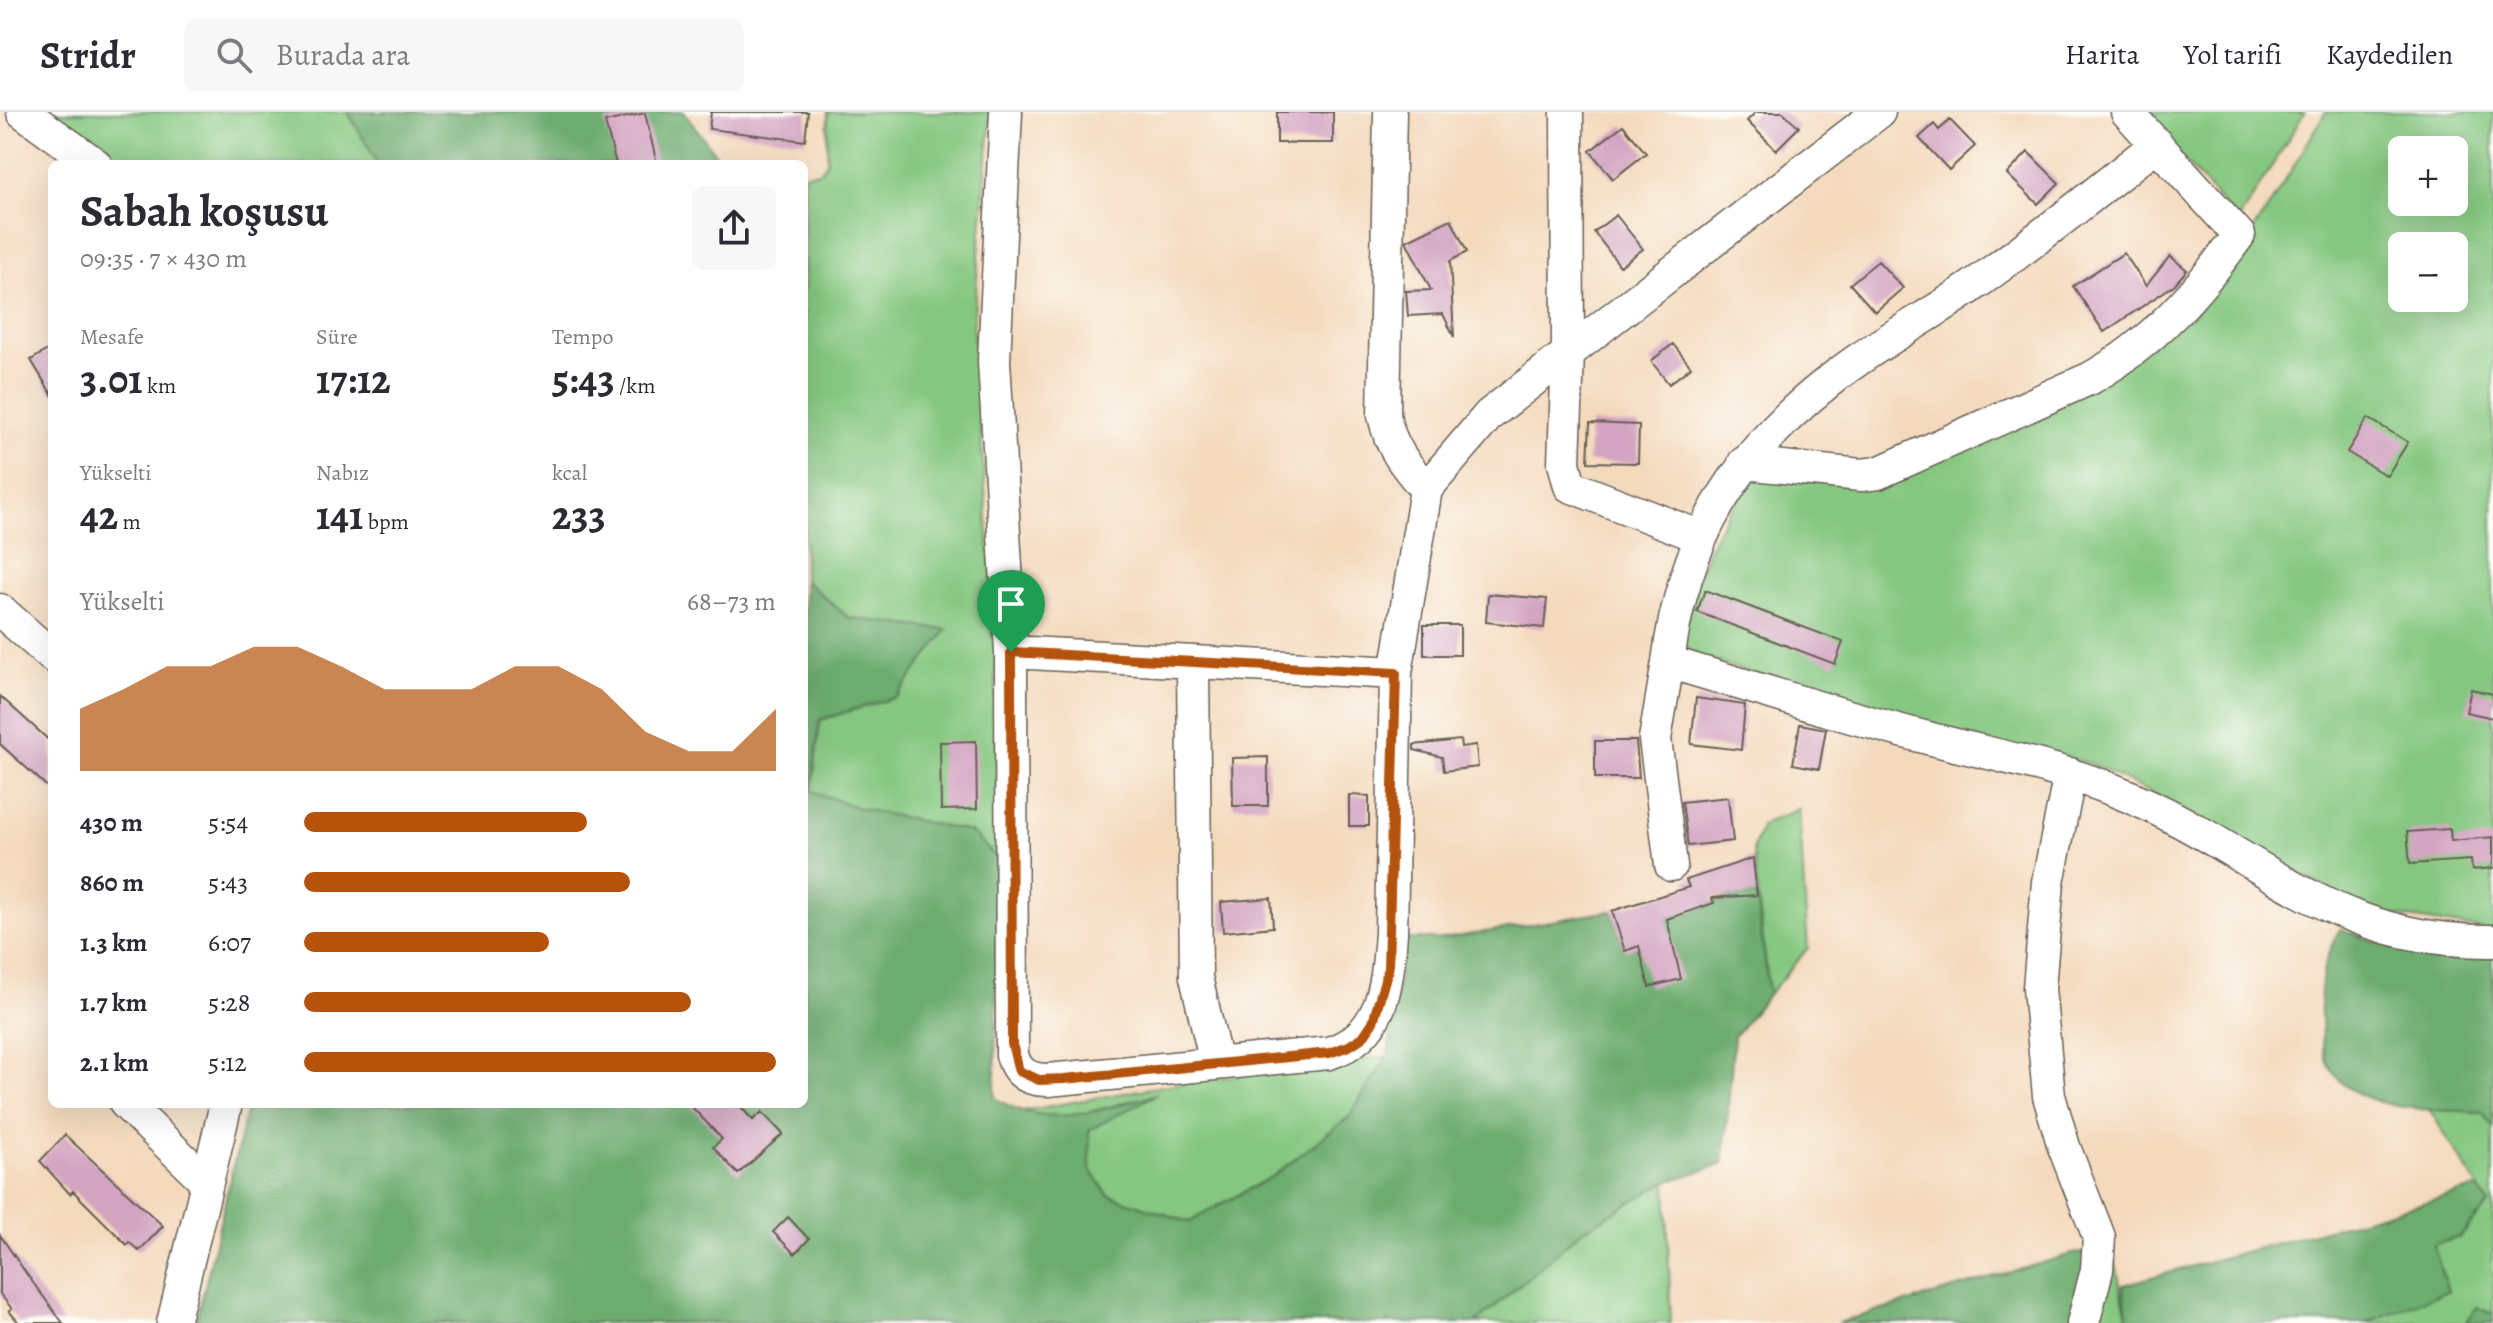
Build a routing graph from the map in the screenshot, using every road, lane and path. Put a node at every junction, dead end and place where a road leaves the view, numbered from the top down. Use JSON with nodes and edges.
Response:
{"nodes":[{"id":1,"x":23,"y":112,"type":"edge"},
{"id":2,"x":1006,"y":112,"type":"edge"},
{"id":3,"x":1390,"y":112,"type":"edge"},
{"id":4,"x":1567,"y":112,"type":"edge"},
{"id":5,"x":1879,"y":112,"type":"edge"},
{"id":6,"x":2127,"y":112,"type":"edge"},
{"id":7,"x":2157,"y":144,"type":"junction"},
{"id":8,"x":89,"y":160,"type":"edge"},
{"id":9,"x":1568,"y":353,"type":"junction"},
{"id":10,"x":1744,"y":463,"type":"junction"},
{"id":11,"x":1426,"y":489,"type":"junction"},
{"id":12,"x":1701,"y":537,"type":"junction"},
{"id":13,"x":0,"y":610,"type":"edge"},
{"id":14,"x":48,"y":652,"type":"edge"},
{"id":15,"x":1011,"y":652,"type":"junction"},
{"id":16,"x":1193,"y":662,"type":"junction"},
{"id":17,"x":1668,"y":662,"type":"junction"},
{"id":18,"x":1396,"y":673,"type":"junction"},
{"id":19,"x":2070,"y":774,"type":"junction"},
{"id":20,"x":1671,"y":865,"type":"dead end"},
{"id":21,"x":2493,"y":941,"type":"edge"},
{"id":22,"x":1216,"y":1063,"type":"junction"},
{"id":23,"x":130,"y":1108,"type":"edge"},
{"id":24,"x":225,"y":1108,"type":"edge"},
{"id":25,"x":207,"y":1182,"type":"junction"},
{"id":26,"x":173,"y":1323,"type":"edge"},
{"id":27,"x":2083,"y":1323,"type":"edge"}],
"edges":[{"from":1,"to":8,"type":"street"},
{"from":2,"to":15,"type":"street"},
{"from":3,"to":11,"type":"street"},
{"from":4,"to":9,"type":"street"},
{"from":5,"to":9,"type":"street"},
{"from":6,"to":7,"type":"street"},
{"from":7,"to":10,"type":"street"},
{"from":7,"to":10,"type":"street"},
{"from":9,"to":11,"type":"street"},
{"from":9,"to":12,"type":"street"},
{"from":10,"to":12,"type":"street"},
{"from":11,"to":18,"type":"street"},
{"from":12,"to":17,"type":"street"},
{"from":13,"to":14,"type":"street"},
{"from":15,"to":16,"type":"street"},
{"from":15,"to":22,"type":"street"},
{"from":16,"to":18,"type":"street"},
{"from":16,"to":22,"type":"street"},
{"from":17,"to":19,"type":"street"},
{"from":17,"to":20,"type":"street"},
{"from":18,"to":22,"type":"street"},
{"from":19,"to":21,"type":"street"},
{"from":19,"to":27,"type":"street"},
{"from":23,"to":25,"type":"street"},
{"from":24,"to":25,"type":"street"},
{"from":25,"to":26,"type":"street"}]}
